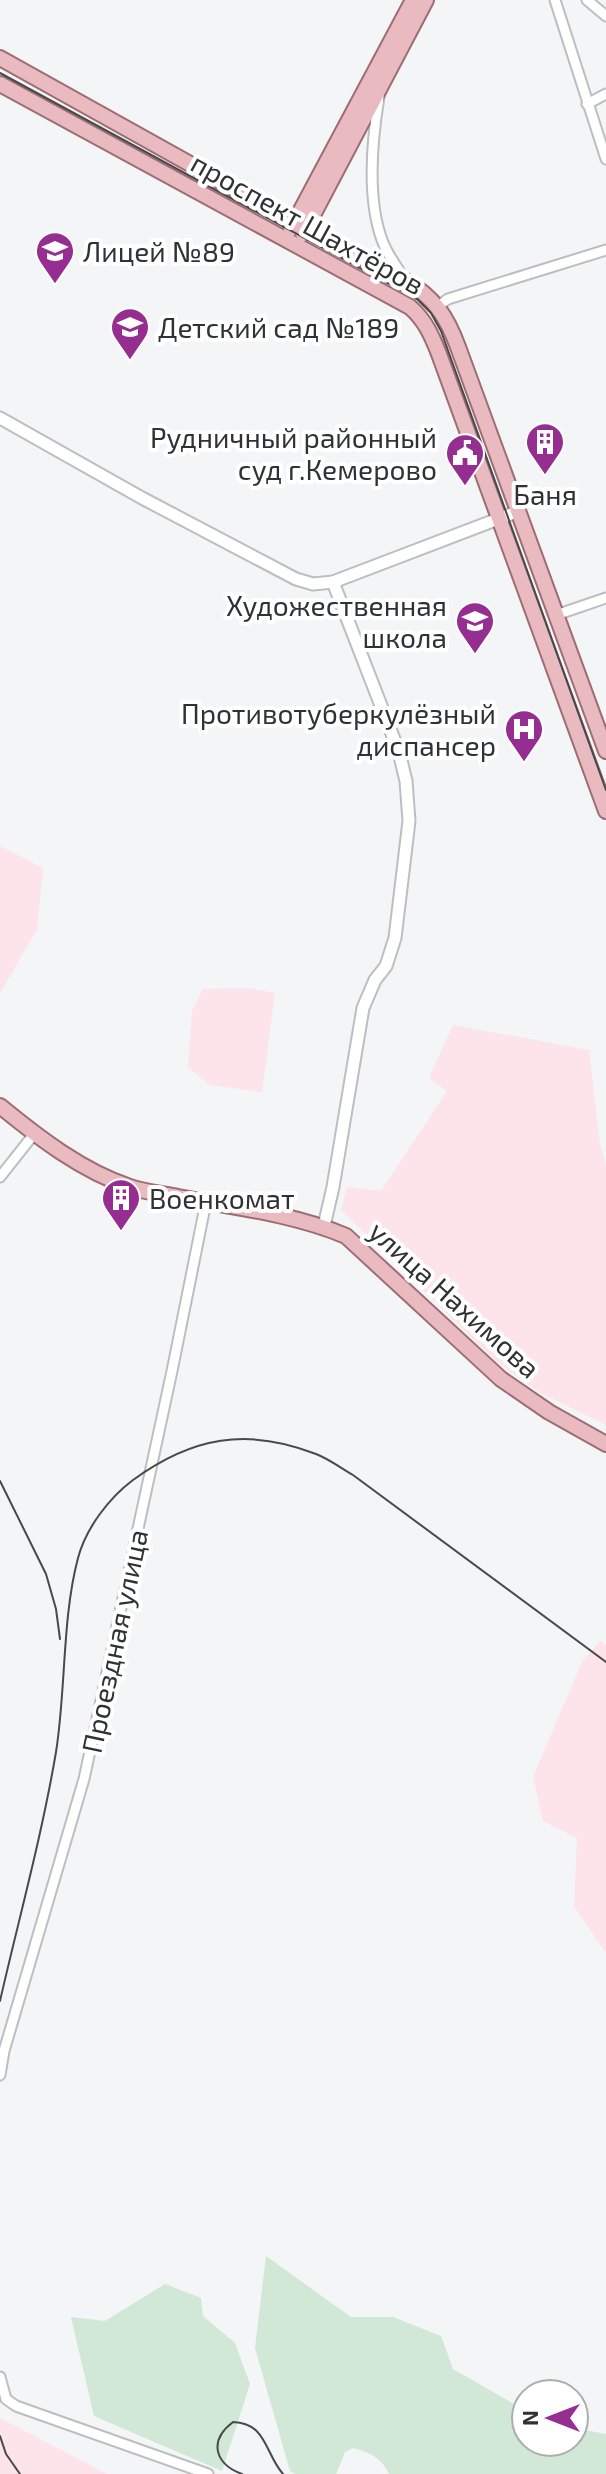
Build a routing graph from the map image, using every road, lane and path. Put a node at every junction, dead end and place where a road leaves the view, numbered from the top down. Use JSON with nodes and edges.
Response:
{"nodes":[{"id":1,"x":413,"y":0,"type":"edge"},
{"id":2,"x":426,"y":0,"type":"edge"},
{"id":3,"x":555,"y":0,"type":"edge"},
{"id":4,"x":587,"y":0,"type":"edge"},
{"id":5,"x":606,"y":16,"type":"edge"},
{"id":6,"x":0,"y":58,"type":"edge"},
{"id":7,"x":383,"y":80,"type":"junction"},
{"id":8,"x":0,"y":84,"type":"edge"},
{"id":9,"x":606,"y":94,"type":"edge"},
{"id":10,"x":587,"y":104,"type":"junction"},
{"id":11,"x":606,"y":159,"type":"edge"},
{"id":12,"x":300,"y":225,"type":"junction"},
{"id":13,"x":291,"y":242,"type":"junction"},
{"id":14,"x":606,"y":250,"type":"edge"},
{"id":15,"x":406,"y":281,"type":"junction"},
{"id":16,"x":438,"y":306,"type":"junction"},
{"id":17,"x":0,"y":418,"type":"edge"},
{"id":18,"x":519,"y":511,"type":"junction"},
{"id":19,"x":500,"y":518,"type":"junction"},
{"id":20,"x":333,"y":582,"type":"junction"},
{"id":21,"x":606,"y":598,"type":"edge"},
{"id":22,"x":556,"y":615,"type":"junction"},
{"id":23,"x":606,"y":751,"type":"edge"},
{"id":24,"x":606,"y":811,"type":"edge"},
{"id":25,"x":0,"y":1106,"type":"edge"},
{"id":26,"x":34,"y":1134,"type":"junction"},
{"id":27,"x":0,"y":1177,"type":"edge"},
{"id":28,"x":206,"y":1202,"type":"junction"},
{"id":29,"x":324,"y":1226,"type":"junction"},
{"id":30,"x":606,"y":1444,"type":"edge"},
{"id":31,"x":0,"y":2075,"type":"edge"},
{"id":32,"x":0,"y":2377,"type":"edge"},
{"id":33,"x":208,"y":2474,"type":"edge"}],
"edges":[{"from":1,"to":12,"type":"main road"},
{"from":2,"to":7,"type":"main road"},
{"from":3,"to":10,"type":"street"},
{"from":4,"to":5,"type":"street"},
{"from":6,"to":12,"type":"main road","name":"проспект Шахтёров"},
{"from":7,"to":12,"type":"main road"},
{"from":7,"to":15,"type":"street"},
{"from":8,"to":13,"type":"main road","name":"проспект Шахтёров"},
{"from":9,"to":10,"type":"street"},
{"from":10,"to":11,"type":"street"},
{"from":12,"to":13,"type":"main road"},
{"from":12,"to":15,"type":"main road","name":"проспект Шахтёров"},
{"from":13,"to":19,"type":"main road","name":"проспект Шахтёров"},
{"from":14,"to":16,"type":"street"},
{"from":15,"to":16,"type":"main road","name":"проспект Шахтёров"},
{"from":16,"to":18,"type":"main road","name":"проспект Шахтёров"},
{"from":17,"to":20,"type":"street"},
{"from":18,"to":19,"type":"street"},
{"from":18,"to":22,"type":"main road","name":"проспект Шахтёров"},
{"from":19,"to":20,"type":"street"},
{"from":19,"to":24,"type":"main road","name":"проспект Шахтёров"},
{"from":20,"to":29,"type":"street"},
{"from":21,"to":22,"type":"street"},
{"from":22,"to":23,"type":"main road","name":"проспект Шахтёров"},
{"from":25,"to":26,"type":"main road","name":"улица Нахимова"},
{"from":26,"to":27,"type":"street"},
{"from":26,"to":28,"type":"main road","name":"улица Нахимова"},
{"from":28,"to":29,"type":"main road","name":"улица Нахимова"},
{"from":28,"to":31,"type":"street","name":"Проездная улица"},
{"from":29,"to":30,"type":"main road","name":"улица Нахимова"},
{"from":32,"to":33,"type":"street"}]}
